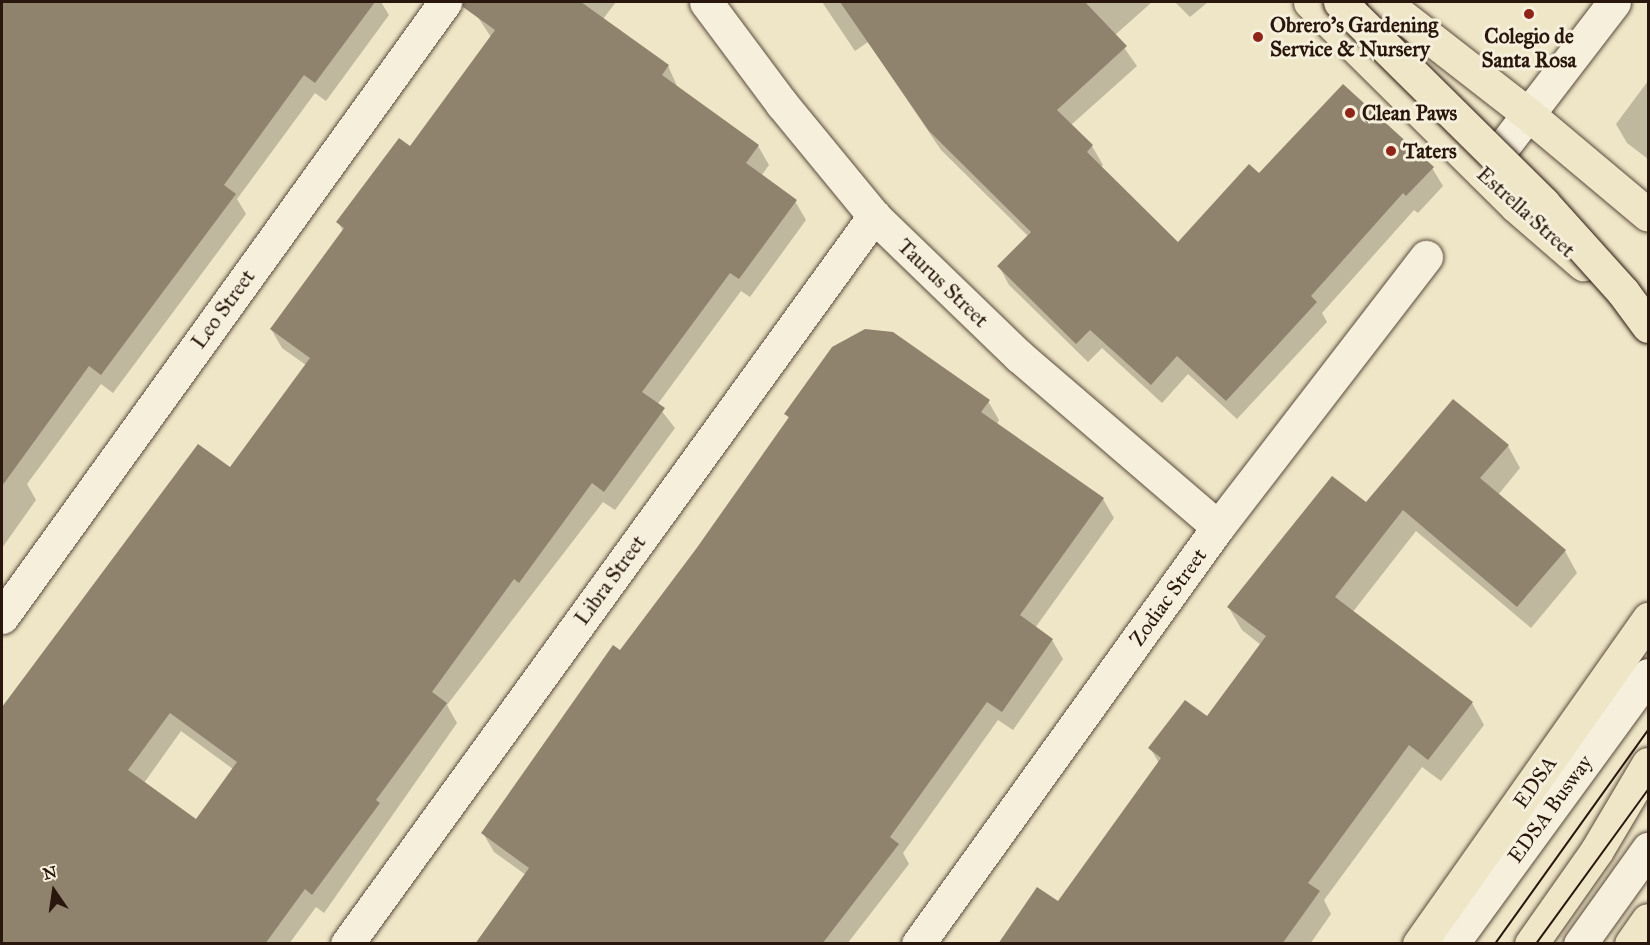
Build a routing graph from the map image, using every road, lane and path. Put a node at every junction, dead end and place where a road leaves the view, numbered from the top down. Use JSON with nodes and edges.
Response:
{"nodes":[{"id":1,"x":445,"y":2,"type":"edge"},
{"id":2,"x":706,"y":2,"type":"edge"},
{"id":3,"x":1310,"y":2,"type":"edge"},
{"id":4,"x":1340,"y":2,"type":"edge"},
{"id":5,"x":1384,"y":2,"type":"edge"},
{"id":6,"x":1614,"y":2,"type":"edge"},
{"id":7,"x":1529,"y":115,"type":"junction"},
{"id":8,"x":1483,"y":174,"type":"junction"},
{"id":9,"x":1648,"y":214,"type":"edge"},
{"id":10,"x":874,"y":216,"type":"junction"},
{"id":11,"x":1426,"y":257,"type":"dead end"},
{"id":12,"x":1648,"y":310,"type":"edge"},
{"id":13,"x":1648,"y":326,"type":"edge"},
{"id":14,"x":1218,"y":527,"type":"junction"},
{"id":15,"x":2,"y":617,"type":"edge"},
{"id":16,"x":1648,"y":619,"type":"edge"},
{"id":17,"x":1648,"y":675,"type":"edge"},
{"id":18,"x":1648,"y":764,"type":"edge"},
{"id":19,"x":1648,"y":849,"type":"edge"},
{"id":20,"x":1648,"y":920,"type":"edge"},
{"id":21,"x":347,"y":944,"type":"edge"},
{"id":22,"x":918,"y":944,"type":"edge"},
{"id":23,"x":1419,"y":944,"type":"edge"},
{"id":24,"x":1452,"y":944,"type":"edge"},
{"id":25,"x":1531,"y":944,"type":"edge"},
{"id":26,"x":1580,"y":944,"type":"edge"},
{"id":27,"x":1631,"y":944,"type":"edge"}],
"edges":[{"from":1,"to":15,"type":"street","name":"Leo Street"},
{"from":2,"to":10,"type":"street","name":"Taurus Street"},
{"from":3,"to":8,"type":"main road","name":"Estrella Street"},
{"from":4,"to":13,"type":"main road","bridge":true},
{"from":5,"to":7,"type":"main road"},
{"from":6,"to":7,"type":"street"},
{"from":7,"to":8,"type":"street"},
{"from":7,"to":9,"type":"main road"},
{"from":8,"to":12,"type":"main road","name":"Estrella Street"},
{"from":10,"to":14,"type":"street","name":"Taurus Street"},
{"from":10,"to":21,"type":"street","name":"Libra Street"},
{"from":11,"to":14,"type":"street","name":"Zodiac Street"},
{"from":14,"to":22,"type":"street","name":"Zodiac Street"},
{"from":16,"to":23,"type":"main road","name":"EDSA"},
{"from":17,"to":24,"type":"street","name":"EDSA Busway"},
{"from":18,"to":25,"type":"main road"},
{"from":19,"to":26,"type":"street"},
{"from":20,"to":27,"type":"main road"}]}
